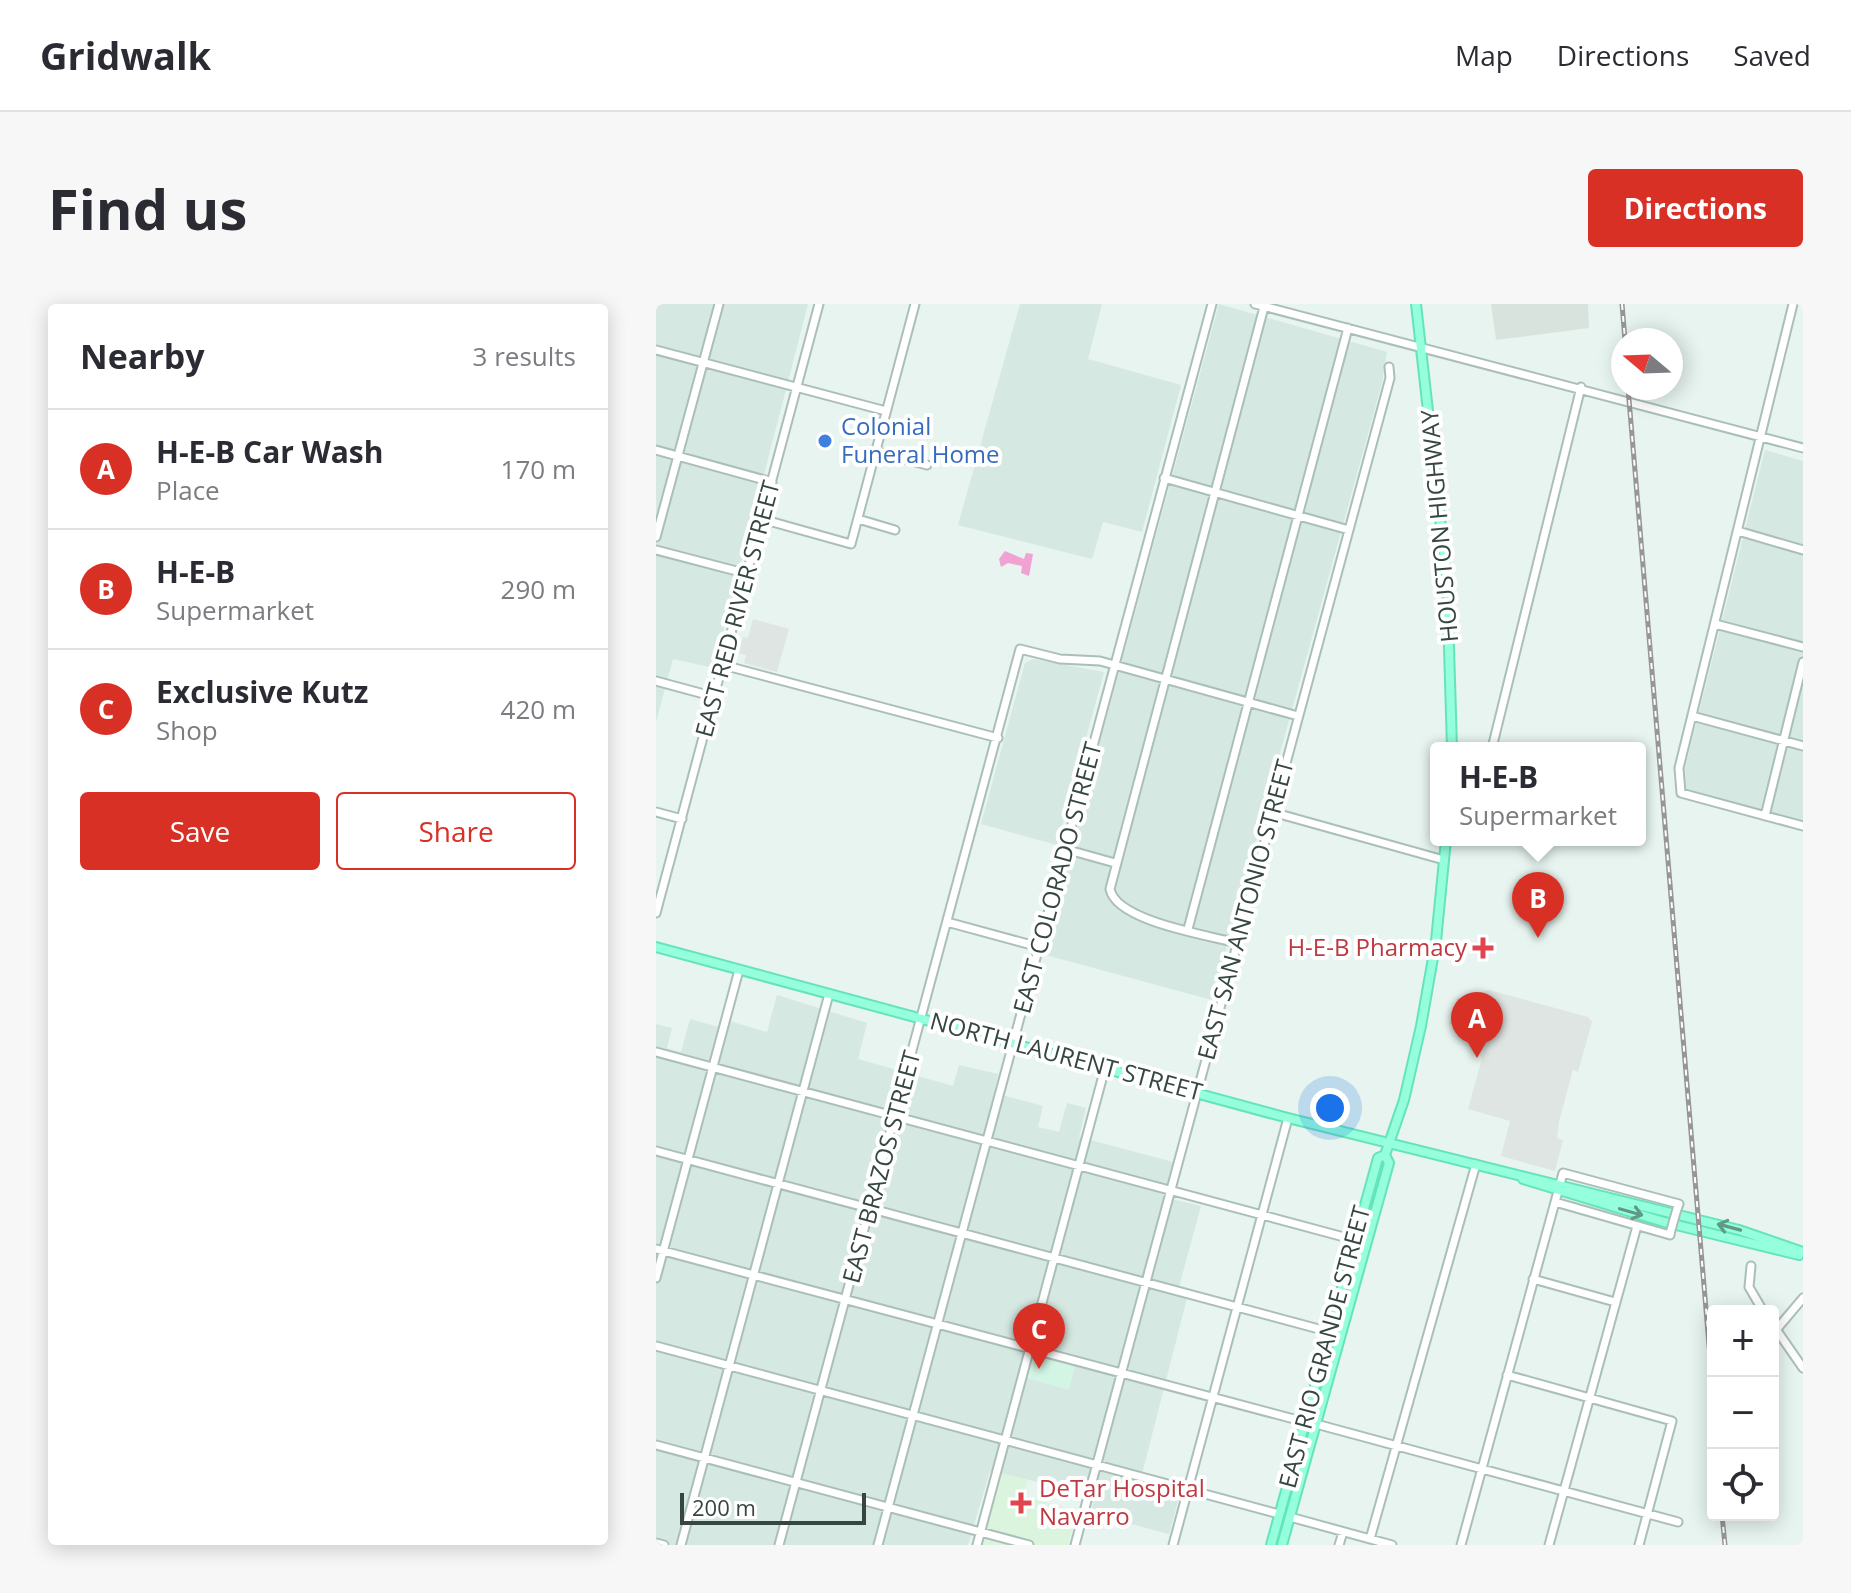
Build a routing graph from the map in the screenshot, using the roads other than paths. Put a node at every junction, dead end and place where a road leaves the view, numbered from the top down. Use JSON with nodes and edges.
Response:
{"nodes":[{"id":1,"x":719,"y":304,"type":"edge"},
{"id":2,"x":819,"y":304,"type":"edge"},
{"id":3,"x":915,"y":304,"type":"edge"},
{"id":4,"x":1212,"y":304,"type":"edge"},
{"id":5,"x":1255,"y":304,"type":"edge"},
{"id":6,"x":1416,"y":304,"type":"edge"},
{"id":7,"x":1793,"y":304,"type":"edge"},
{"id":8,"x":1264,"y":307,"type":"junction"},
{"id":9,"x":1348,"y":328,"type":"junction"},
{"id":10,"x":1423,"y":349,"type":"junction"},
{"id":11,"x":656,"y":350,"type":"edge"},
{"id":12,"x":702,"y":363,"type":"junction"},
{"id":13,"x":1389,"y":367,"type":"dead end"},
{"id":14,"x":1581,"y":387,"type":"junction"},
{"id":15,"x":797,"y":389,"type":"junction"},
{"id":16,"x":886,"y":411,"type":"junction"},
{"id":17,"x":1761,"y":437,"type":"junction"},
{"id":18,"x":1803,"y":448,"type":"edge"},
{"id":19,"x":656,"y":450,"type":"edge"},
{"id":20,"x":875,"y":451,"type":"junction"},
{"id":21,"x":678,"y":456,"type":"junction"},
{"id":22,"x":927,"y":465,"type":"dead end"},
{"id":23,"x":1164,"y":478,"type":"junction"},
{"id":24,"x":772,"y":482,"type":"junction"},
{"id":25,"x":1214,"y":492,"type":"junction"},
{"id":26,"x":1299,"y":515,"type":"junction"},
{"id":27,"x":762,"y":519,"type":"junction"},
{"id":28,"x":858,"y":519,"type":"junction"},
{"id":29,"x":895,"y":530,"type":"dead end"},
{"id":30,"x":1349,"y":530,"type":"junction"},
{"id":31,"x":1738,"y":531,"type":"junction"},
{"id":32,"x":656,"y":537,"type":"edge"},
{"id":33,"x":656,"y":550,"type":"edge"},
{"id":34,"x":1803,"y":550,"type":"edge"},
{"id":35,"x":748,"y":574,"type":"junction"},
{"id":36,"x":1715,"y":624,"type":"junction"},
{"id":37,"x":1803,"y":647,"type":"edge"},
{"id":38,"x":1803,"y":662,"type":"edge"},
{"id":39,"x":723,"y":665,"type":"junction"},
{"id":40,"x":1114,"y":665,"type":"junction"},
{"id":41,"x":1166,"y":679,"type":"junction"},
{"id":42,"x":656,"y":681,"type":"edge"},
{"id":43,"x":715,"y":697,"type":"junction"},
{"id":44,"x":1249,"y":702,"type":"junction"},
{"id":45,"x":1298,"y":716,"type":"junction"},
{"id":46,"x":1692,"y":716,"type":"junction"},
{"id":47,"x":998,"y":738,"type":"junction"},
{"id":48,"x":1784,"y":741,"type":"junction"},
{"id":49,"x":1452,"y":742,"type":"edge"},
{"id":50,"x":1493,"y":742,"type":"edge"},
{"id":51,"x":1803,"y":746,"type":"edge"},
{"id":52,"x":656,"y":812,"type":"edge"},
{"id":53,"x":1272,"y":812,"type":"junction"},
{"id":54,"x":1765,"y":816,"type":"junction"},
{"id":55,"x":682,"y":819,"type":"junction"},
{"id":56,"x":1803,"y":826,"type":"edge"},
{"id":57,"x":1445,"y":846,"type":"edge"},
{"id":58,"x":1065,"y":849,"type":"junction"},
{"id":59,"x":1444,"y":860,"type":"junction"},
{"id":60,"x":1115,"y":863,"type":"junction"},
{"id":61,"x":656,"y":913,"type":"edge"},
{"id":62,"x":947,"y":922,"type":"junction"},
{"id":63,"x":1188,"y":929,"type":"junction"},
{"id":64,"x":1237,"y":943,"type":"junction"},
{"id":65,"x":656,"y":947,"type":"edge"},
{"id":66,"x":1039,"y":947,"type":"junction"},
{"id":67,"x":739,"y":970,"type":"junction"},
{"id":68,"x":829,"y":994,"type":"junction"},
{"id":69,"x":921,"y":1020,"type":"junction"},
{"id":70,"x":1014,"y":1045,"type":"junction"},
{"id":71,"x":656,"y":1052,"type":"edge"},
{"id":72,"x":712,"y":1067,"type":"junction"},
{"id":73,"x":1105,"y":1068,"type":"junction"},
{"id":74,"x":804,"y":1091,"type":"junction"},
{"id":75,"x":1197,"y":1092,"type":"junction"},
{"id":76,"x":896,"y":1117,"type":"junction"},
{"id":77,"x":1288,"y":1118,"type":"junction"},
{"id":78,"x":987,"y":1141,"type":"junction"},
{"id":79,"x":1389,"y":1143,"type":"junction"},
{"id":80,"x":656,"y":1151,"type":"edge"},
{"id":81,"x":1385,"y":1155,"type":"junction"},
{"id":82,"x":687,"y":1160,"type":"junction"},
{"id":83,"x":1476,"y":1164,"type":"junction"},
{"id":84,"x":1080,"y":1165,"type":"junction"},
{"id":85,"x":1560,"y":1182,"type":"junction"},
{"id":86,"x":779,"y":1184,"type":"junction"},
{"id":87,"x":1170,"y":1189,"type":"junction"},
{"id":88,"x":1555,"y":1202,"type":"junction"},
{"id":89,"x":871,"y":1208,"type":"junction"},
{"id":90,"x":1262,"y":1215,"type":"junction"},
{"id":91,"x":1637,"y":1226,"type":"junction"},
{"id":92,"x":962,"y":1232,"type":"junction"},
{"id":93,"x":1355,"y":1240,"type":"junction"},
{"id":94,"x":660,"y":1250,"type":"edge"},
{"id":95,"x":1803,"y":1254,"type":"edge"},
{"id":96,"x":1055,"y":1257,"type":"junction"},
{"id":97,"x":1751,"y":1266,"type":"dead end"},
{"id":98,"x":754,"y":1276,"type":"junction"},
{"id":99,"x":656,"y":1278,"type":"edge"},
{"id":100,"x":1533,"y":1279,"type":"junction"},
{"id":101,"x":1146,"y":1283,"type":"junction"},
{"id":102,"x":1803,"y":1298,"type":"edge"},
{"id":103,"x":846,"y":1300,"type":"junction"},
{"id":104,"x":1615,"y":1302,"type":"junction"},
{"id":105,"x":1760,"y":1305,"type":"edge"},
{"id":106,"x":1238,"y":1307,"type":"junction"},
{"id":107,"x":1779,"y":1324,"type":"edge"},
{"id":108,"x":938,"y":1325,"type":"junction"},
{"id":109,"x":1330,"y":1332,"type":"junction"},
{"id":110,"x":1779,"y":1334,"type":"edge"},
{"id":111,"x":656,"y":1346,"type":"edge"},
{"id":112,"x":1029,"y":1349,"type":"junction"},
{"id":113,"x":730,"y":1367,"type":"junction"},
{"id":114,"x":1803,"y":1368,"type":"edge"},
{"id":115,"x":1121,"y":1373,"type":"junction"},
{"id":116,"x":1507,"y":1375,"type":"junction"},
{"id":117,"x":821,"y":1391,"type":"junction"},
{"id":118,"x":1213,"y":1398,"type":"junction"},
{"id":119,"x":1589,"y":1398,"type":"junction"},
{"id":120,"x":913,"y":1415,"type":"junction"},
{"id":121,"x":1305,"y":1422,"type":"junction"},
{"id":122,"x":1316,"y":1424,"type":"junction"},
{"id":123,"x":1005,"y":1440,"type":"junction"},
{"id":124,"x":656,"y":1445,"type":"edge"},
{"id":125,"x":1397,"y":1445,"type":"junction"},
{"id":126,"x":705,"y":1459,"type":"junction"},
{"id":127,"x":1096,"y":1465,"type":"junction"},
{"id":128,"x":1481,"y":1468,"type":"junction"},
{"id":129,"x":796,"y":1483,"type":"junction"},
{"id":130,"x":1188,"y":1489,"type":"junction"},
{"id":131,"x":1286,"y":1489,"type":"junction"},
{"id":132,"x":1564,"y":1490,"type":"junction"},
{"id":133,"x":889,"y":1507,"type":"junction"},
{"id":134,"x":1648,"y":1513,"type":"junction"},
{"id":135,"x":1279,"y":1514,"type":"junction"},
{"id":136,"x":1290,"y":1517,"type":"junction"},
{"id":137,"x":1678,"y":1522,"type":"dead end"},
{"id":138,"x":981,"y":1532,"type":"junction"},
{"id":139,"x":1343,"y":1532,"type":"junction"},
{"id":140,"x":1370,"y":1539,"type":"junction"},
{"id":141,"x":656,"y":1543,"type":"edge"},
{"id":142,"x":1283,"y":1544,"type":"edge"},
{"id":143,"x":664,"y":1545,"type":"edge"},
{"id":144,"x":681,"y":1545,"type":"edge"},
{"id":145,"x":779,"y":1545,"type":"edge"},
{"id":146,"x":878,"y":1545,"type":"edge"},
{"id":147,"x":977,"y":1545,"type":"edge"},
{"id":148,"x":1029,"y":1545,"type":"edge"},
{"id":149,"x":1075,"y":1545,"type":"edge"},
{"id":150,"x":1173,"y":1545,"type":"edge"},
{"id":151,"x":1271,"y":1545,"type":"edge"},
{"id":152,"x":1339,"y":1545,"type":"edge"},
{"id":153,"x":1392,"y":1545,"type":"edge"},
{"id":154,"x":1461,"y":1545,"type":"edge"},
{"id":155,"x":1549,"y":1545,"type":"edge"},
{"id":156,"x":1639,"y":1545,"type":"edge"}],
"edges":[{"from":1,"to":12,"type":"street"},
{"from":2,"to":15,"type":"street","name":"EAST RED RIVER STREET"},
{"from":3,"to":16,"type":"street"},
{"from":4,"to":23,"type":"street","name":"EAST COLORADO STREET"},
{"from":5,"to":8,"type":"street"},
{"from":6,"to":10,"type":"main road","name":"HOUSTON HIGHWAY"},
{"from":7,"to":17,"type":"street"},
{"from":8,"to":9,"type":"street"},
{"from":8,"to":25,"type":"street"},
{"from":9,"to":10,"type":"street"},
{"from":9,"to":26,"type":"street"},
{"from":10,"to":14,"type":"street"},
{"from":10,"to":49,"type":"main road","name":"HOUSTON HIGHWAY"},
{"from":11,"to":12,"type":"street"},
{"from":12,"to":15,"type":"street"},
{"from":12,"to":21,"type":"street"},
{"from":13,"to":30,"type":"street","name":"EAST SAN ANTONIO STREET"},
{"from":14,"to":17,"type":"street"},
{"from":14,"to":50,"type":"street"},
{"from":15,"to":16,"type":"street"},
{"from":15,"to":24,"type":"street","name":"EAST RED RIVER STREET"},
{"from":16,"to":20,"type":"street"},
{"from":17,"to":18,"type":"street"},
{"from":17,"to":31,"type":"street"},
{"from":19,"to":21,"type":"street"},
{"from":20,"to":22,"type":"street"},
{"from":20,"to":28,"type":"street"},
{"from":21,"to":24,"type":"street"},
{"from":21,"to":32,"type":"street"},
{"from":23,"to":25,"type":"street"},
{"from":23,"to":40,"type":"street","name":"EAST COLORADO STREET"},
{"from":24,"to":27,"type":"street","name":"EAST RED RIVER STREET"},
{"from":25,"to":26,"type":"street"},
{"from":25,"to":41,"type":"street"},
{"from":26,"to":30,"type":"street"},
{"from":26,"to":44,"type":"street"},
{"from":27,"to":28,"type":"street"},
{"from":27,"to":35,"type":"street","name":"EAST RED RIVER STREET"},
{"from":28,"to":29,"type":"street"},
{"from":30,"to":45,"type":"street","name":"EAST SAN ANTONIO STREET"},
{"from":31,"to":34,"type":"street"},
{"from":31,"to":36,"type":"street"},
{"from":33,"to":35,"type":"street"},
{"from":35,"to":39,"type":"street","name":"EAST RED RIVER STREET"},
{"from":36,"to":37,"type":"street"},
{"from":36,"to":46,"type":"street"},
{"from":38,"to":48,"type":"street"},
{"from":39,"to":43,"type":"street","name":"EAST RED RIVER STREET"},
{"from":39,"to":47,"type":"street"},
{"from":40,"to":41,"type":"street"},
{"from":40,"to":47,"type":"street","name":"EAST BRAZOS STREET"},
{"from":40,"to":58,"type":"street","name":"EAST COLORADO STREET"},
{"from":41,"to":44,"type":"street"},
{"from":41,"to":60,"type":"street"},
{"from":42,"to":43,"type":"street"},
{"from":43,"to":55,"type":"street","name":"EAST RED RIVER STREET"},
{"from":44,"to":45,"type":"street"},
{"from":44,"to":63,"type":"street"},
{"from":45,"to":53,"type":"street","name":"EAST SAN ANTONIO STREET"},
{"from":46,"to":48,"type":"street"},
{"from":46,"to":54,"type":"street"},
{"from":47,"to":62,"type":"street","name":"EAST BRAZOS STREET"},
{"from":48,"to":51,"type":"street"},
{"from":48,"to":54,"type":"street"},
{"from":52,"to":55,"type":"street"},
{"from":53,"to":59,"type":"street"},
{"from":53,"to":64,"type":"street","name":"EAST SAN ANTONIO STREET"},
{"from":54,"to":56,"type":"street"},
{"from":55,"to":61,"type":"street","name":"EAST RED RIVER STREET"},
{"from":57,"to":59,"type":"main road"},
{"from":58,"to":60,"type":"street"},
{"from":58,"to":66,"type":"street","name":"EAST COLORADO STREET"},
{"from":59,"to":79,"type":"main road","name":"EAST RIO GRANDE STREET"},
{"from":60,"to":63,"type":"street"},
{"from":62,"to":66,"type":"street"},
{"from":62,"to":69,"type":"street","name":"EAST BRAZOS STREET"},
{"from":63,"to":64,"type":"street"},
{"from":64,"to":75,"type":"street","name":"EAST SAN ANTONIO STREET"},
{"from":65,"to":67,"type":"main road","name":"NORTH LAURENT STREET"},
{"from":66,"to":70,"type":"street","name":"EAST COLORADO STREET"},
{"from":67,"to":68,"type":"main road","name":"NORTH LAURENT STREET"},
{"from":67,"to":72,"type":"street"},
{"from":68,"to":69,"type":"main road","name":"NORTH LAURENT STREET"},
{"from":68,"to":74,"type":"street"},
{"from":69,"to":70,"type":"main road","name":"NORTH LAURENT STREET"},
{"from":69,"to":76,"type":"street","name":"EAST BRAZOS STREET"},
{"from":70,"to":73,"type":"main road","name":"NORTH LAURENT STREET"},
{"from":70,"to":78,"type":"street","name":"EAST COLORADO STREET"},
{"from":71,"to":72,"type":"street"},
{"from":72,"to":74,"type":"street"},
{"from":72,"to":82,"type":"street"},
{"from":73,"to":75,"type":"main road","name":"NORTH LAURENT STREET"},
{"from":73,"to":84,"type":"street"},
{"from":74,"to":76,"type":"street"},
{"from":74,"to":86,"type":"street"},
{"from":75,"to":77,"type":"main road","name":"NORTH LAURENT STREET"},
{"from":75,"to":87,"type":"street","name":"EAST SAN ANTONIO STREET"},
{"from":76,"to":78,"type":"street"},
{"from":76,"to":89,"type":"street","name":"EAST BRAZOS STREET"},
{"from":77,"to":79,"type":"main road","name":"NORTH LAURENT STREET"},
{"from":77,"to":90,"type":"street"},
{"from":78,"to":84,"type":"street"},
{"from":78,"to":92,"type":"street","name":"EAST COLORADO STREET"},
{"from":79,"to":81,"type":"main road","name":"EAST RIO GRANDE STREET"},
{"from":79,"to":83,"type":"main road","name":"NORTH LAURENT STREET"},
{"from":80,"to":82,"type":"street"},
{"from":81,"to":93,"type":"main road","name":"EAST RIO GRANDE STREET"},
{"from":81,"to":122,"type":"main road","name":"EAST RIO GRANDE STREET"},
{"from":82,"to":86,"type":"street"},
{"from":82,"to":94,"type":"street"},
{"from":83,"to":85,"type":"main road","name":"NORTH LAURENT STREET"},
{"from":83,"to":125,"type":"street"},
{"from":84,"to":87,"type":"street"},
{"from":84,"to":96,"type":"street"},
{"from":85,"to":88,"type":"street"},
{"from":85,"to":91,"type":"street","bridge":true},
{"from":85,"to":95,"type":"main road","name":"NORTH LAURENT STREET"},
{"from":86,"to":89,"type":"street"},
{"from":86,"to":98,"type":"street"},
{"from":87,"to":90,"type":"street"},
{"from":87,"to":101,"type":"street","name":"EAST SAN ANTONIO STREET"},
{"from":88,"to":91,"type":"street"},
{"from":88,"to":100,"type":"street"},
{"from":89,"to":92,"type":"street"},
{"from":89,"to":103,"type":"street","name":"EAST BRAZOS STREET"},
{"from":90,"to":93,"type":"street"},
{"from":90,"to":106,"type":"street"},
{"from":91,"to":104,"type":"street"},
{"from":92,"to":96,"type":"street"},
{"from":92,"to":108,"type":"street","name":"EAST COLORADO STREET"},
{"from":93,"to":109,"type":"main road","name":"EAST RIO GRANDE STREET"},
{"from":94,"to":98,"type":"street"},
{"from":94,"to":99,"type":"street"},
{"from":96,"to":101,"type":"street"},
{"from":96,"to":112,"type":"street"},
{"from":97,"to":105,"type":"street"},
{"from":98,"to":103,"type":"street"},
{"from":98,"to":113,"type":"street"},
{"from":100,"to":104,"type":"street"},
{"from":100,"to":116,"type":"street"},
{"from":101,"to":106,"type":"street"},
{"from":101,"to":115,"type":"street","name":"EAST SAN ANTONIO STREET"},
{"from":102,"to":107,"type":"street"},
{"from":103,"to":108,"type":"street"},
{"from":103,"to":117,"type":"street","name":"EAST BRAZOS STREET"},
{"from":104,"to":119,"type":"street"},
{"from":106,"to":109,"type":"street"},
{"from":106,"to":118,"type":"street"},
{"from":108,"to":112,"type":"street"},
{"from":108,"to":120,"type":"street","name":"EAST COLORADO STREET"},
{"from":109,"to":121,"type":"main road","name":"EAST RIO GRANDE STREET"},
{"from":110,"to":114,"type":"street"},
{"from":111,"to":113,"type":"street"},
{"from":112,"to":115,"type":"street"},
{"from":112,"to":123,"type":"street"},
{"from":113,"to":117,"type":"street"},
{"from":113,"to":126,"type":"street"},
{"from":115,"to":118,"type":"street"},
{"from":115,"to":127,"type":"street","name":"EAST SAN ANTONIO STREET"},
{"from":116,"to":119,"type":"street"},
{"from":116,"to":128,"type":"street"},
{"from":117,"to":120,"type":"street"},
{"from":117,"to":129,"type":"street","name":"EAST BRAZOS STREET"},
{"from":118,"to":121,"type":"street"},
{"from":118,"to":130,"type":"street"},
{"from":119,"to":132,"type":"street"},
{"from":119,"to":134,"type":"street"},
{"from":120,"to":123,"type":"street"},
{"from":120,"to":133,"type":"street","name":"EAST COLORADO STREET"},
{"from":121,"to":131,"type":"main road","name":"EAST RIO GRANDE STREET"},
{"from":122,"to":125,"type":"street"},
{"from":122,"to":136,"type":"main road","name":"EAST RIO GRANDE STREET"},
{"from":123,"to":127,"type":"street"},
{"from":123,"to":138,"type":"street"},
{"from":124,"to":126,"type":"street"},
{"from":125,"to":128,"type":"street"},
{"from":125,"to":140,"type":"street"},
{"from":126,"to":129,"type":"street"},
{"from":126,"to":144,"type":"street"},
{"from":127,"to":130,"type":"street"},
{"from":127,"to":149,"type":"street","name":"EAST SAN ANTONIO STREET"},
{"from":128,"to":132,"type":"street"},
{"from":128,"to":154,"type":"street"},
{"from":129,"to":133,"type":"street"},
{"from":129,"to":145,"type":"street","name":"EAST BRAZOS STREET"},
{"from":130,"to":135,"type":"street"},
{"from":130,"to":150,"type":"street"},
{"from":131,"to":135,"type":"main road","name":"EAST RIO GRANDE STREET"},
{"from":131,"to":136,"type":"main road"},
{"from":132,"to":134,"type":"street"},
{"from":132,"to":155,"type":"street"},
{"from":133,"to":138,"type":"street"},
{"from":133,"to":146,"type":"street","name":"EAST COLORADO STREET"},
{"from":134,"to":137,"type":"street"},
{"from":134,"to":156,"type":"street"},
{"from":135,"to":142,"type":"main road"},
{"from":135,"to":151,"type":"main road","name":"EAST RIO GRANDE STREET"},
{"from":136,"to":139,"type":"street"},
{"from":136,"to":142,"type":"main road","name":"EAST RIO GRANDE STREET"},
{"from":138,"to":147,"type":"street"},
{"from":138,"to":148,"type":"street"},
{"from":139,"to":140,"type":"street"},
{"from":139,"to":152,"type":"street"},
{"from":140,"to":153,"type":"street"},
{"from":141,"to":143,"type":"street"}]}
